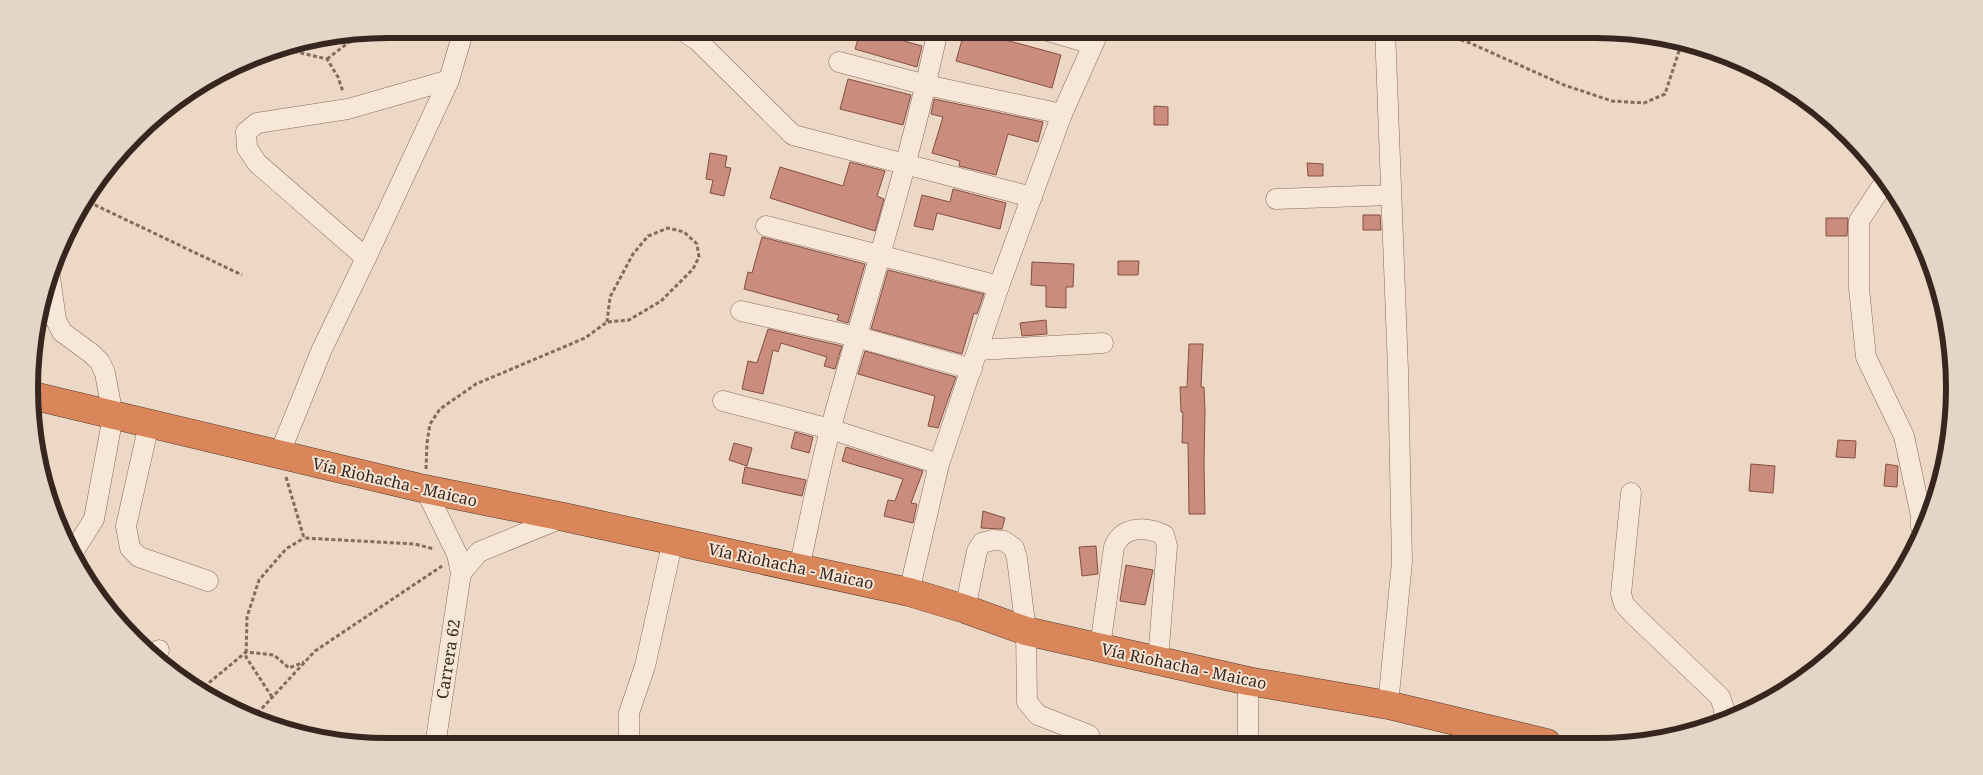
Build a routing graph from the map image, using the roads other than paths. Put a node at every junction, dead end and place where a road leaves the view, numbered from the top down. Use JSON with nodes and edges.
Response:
{"nodes":[{"id":1,"x":461,"y":38,"type":"edge"},
{"id":2,"x":704,"y":38,"type":"edge"},
{"id":3,"x":936,"y":38,"type":"edge"},
{"id":4,"x":1095,"y":38,"type":"edge"},
{"id":5,"x":1385,"y":38,"type":"edge"},
{"id":6,"x":839,"y":62,"type":"dead end"},
{"id":7,"x":449,"y":80,"type":"junction"},
{"id":8,"x":926,"y":85,"type":"junction"},
{"id":9,"x":1062,"y":114,"type":"junction"},
{"id":10,"x":905,"y":164,"type":"junction"},
{"id":11,"x":1882,"y":186,"type":"edge"},
{"id":12,"x":1391,"y":195,"type":"junction"},
{"id":13,"x":1032,"y":197,"type":"junction"},
{"id":14,"x":1276,"y":199,"type":"dead end"},
{"id":15,"x":766,"y":226,"type":"dead end"},
{"id":16,"x":878,"y":256,"type":"junction"},
{"id":17,"x":366,"y":258,"type":"junction"},
{"id":18,"x":999,"y":286,"type":"junction"},
{"id":19,"x":52,"y":289,"type":"edge"},
{"id":20,"x":741,"y":311,"type":"dead end"},
{"id":21,"x":857,"y":337,"type":"junction"},
{"id":22,"x":1103,"y":343,"type":"dead end"},
{"id":23,"x":979,"y":350,"type":"junction"},
{"id":24,"x":972,"y":369,"type":"junction"},
{"id":25,"x":38,"y":397,"type":"edge"},
{"id":26,"x":723,"y":401,"type":"dead end"},
{"id":27,"x":113,"y":416,"type":"junction"},
{"id":28,"x":149,"y":424,"type":"junction"},
{"id":29,"x":830,"y":429,"type":"junction"},
{"id":30,"x":279,"y":454,"type":"junction"},
{"id":31,"x":939,"y":464,"type":"junction"},
{"id":32,"x":425,"y":489,"type":"junction"},
{"id":33,"x":1631,"y":493,"type":"dead end"},
{"id":34,"x":1921,"y":516,"type":"edge"},
{"id":35,"x":564,"y":517,"type":"junction"},
{"id":36,"x":94,"y":519,"type":"junction"},
{"id":37,"x":126,"y":526,"type":"junction"},
{"id":38,"x":673,"y":540,"type":"junction"},
{"id":39,"x":76,"y":547,"type":"edge"},
{"id":40,"x":459,"y":563,"type":"junction"},
{"id":41,"x":799,"y":568,"type":"junction"},
{"id":42,"x":208,"y":581,"type":"dead end"},
{"id":43,"x":909,"y":592,"type":"junction"},
{"id":44,"x":965,"y":609,"type":"junction"},
{"id":45,"x":1026,"y":631,"type":"junction"},
{"id":46,"x":1100,"y":647,"type":"junction"},
{"id":47,"x":1158,"y":660,"type":"junction"},
{"id":48,"x":1248,"y":681,"type":"junction"},
{"id":49,"x":1388,"y":705,"type":"junction"},
{"id":50,"x":1724,"y":713,"type":"edge"},
{"id":51,"x":1089,"y":735,"type":"dead end"},
{"id":52,"x":436,"y":738,"type":"edge"},
{"id":53,"x":630,"y":738,"type":"edge"},
{"id":54,"x":1248,"y":738,"type":"edge"},
{"id":55,"x":1526,"y":738,"type":"edge"}],
"edges":[{"from":1,"to":7,"type":"street"},
{"from":2,"to":10,"type":"street"},
{"from":3,"to":8,"type":"street"},
{"from":4,"to":9,"type":"street"},
{"from":5,"to":12,"type":"street"},
{"from":6,"to":8,"type":"street"},
{"from":7,"to":17,"type":"street"},
{"from":7,"to":17,"type":"street"},
{"from":8,"to":9,"type":"street"},
{"from":8,"to":10,"type":"street"},
{"from":9,"to":13,"type":"street"},
{"from":10,"to":13,"type":"street"},
{"from":10,"to":16,"type":"street"},
{"from":11,"to":34,"type":"street"},
{"from":12,"to":14,"type":"street"},
{"from":12,"to":49,"type":"street"},
{"from":13,"to":18,"type":"street"},
{"from":15,"to":16,"type":"street"},
{"from":16,"to":18,"type":"street"},
{"from":16,"to":21,"type":"street"},
{"from":17,"to":30,"type":"street"},
{"from":18,"to":23,"type":"street"},
{"from":19,"to":27,"type":"street"},
{"from":20,"to":21,"type":"street"},
{"from":21,"to":24,"type":"street"},
{"from":21,"to":29,"type":"street"},
{"from":22,"to":23,"type":"street"},
{"from":23,"to":24,"type":"street"},
{"from":24,"to":31,"type":"street"},
{"from":25,"to":27,"type":"highway","name":"Vía Riohacha - Maicao"},
{"from":26,"to":29,"type":"street"},
{"from":27,"to":28,"type":"highway","name":"Vía Riohacha - Maicao"},
{"from":27,"to":36,"type":"street"},
{"from":28,"to":30,"type":"highway","name":"Vía Riohacha - Maicao"},
{"from":28,"to":37,"type":"street"},
{"from":29,"to":31,"type":"street"},
{"from":29,"to":41,"type":"street"},
{"from":30,"to":32,"type":"highway","name":"Vía Riohacha - Maicao"},
{"from":31,"to":43,"type":"street"},
{"from":32,"to":35,"type":"highway","name":"Vía Riohacha - Maicao"},
{"from":32,"to":40,"type":"street"},
{"from":33,"to":50,"type":"street"},
{"from":35,"to":38,"type":"highway","name":"Vía Riohacha - Maicao"},
{"from":35,"to":40,"type":"street"},
{"from":36,"to":37,"type":"street"},
{"from":36,"to":39,"type":"street"},
{"from":37,"to":42,"type":"street"},
{"from":38,"to":41,"type":"highway","name":"Vía Riohacha - Maicao"},
{"from":38,"to":53,"type":"street"},
{"from":40,"to":52,"type":"street","name":"Carrera 62"},
{"from":41,"to":43,"type":"highway","name":"Vía Riohacha - Maicao"},
{"from":43,"to":44,"type":"highway","name":"Vía Riohacha - Maicao"},
{"from":44,"to":45,"type":"highway","name":"Vía Riohacha - Maicao"},
{"from":44,"to":45,"type":"street"},
{"from":45,"to":46,"type":"highway","name":"Vía Riohacha - Maicao"},
{"from":45,"to":51,"type":"street"},
{"from":46,"to":47,"type":"highway","name":"Vía Riohacha - Maicao"},
{"from":46,"to":47,"type":"street"},
{"from":47,"to":48,"type":"highway","name":"Vía Riohacha - Maicao"},
{"from":48,"to":49,"type":"highway","name":"Vía Riohacha - Maicao"},
{"from":48,"to":54,"type":"street"},
{"from":49,"to":55,"type":"highway","name":"Vía Riohacha - Maicao"}]}
